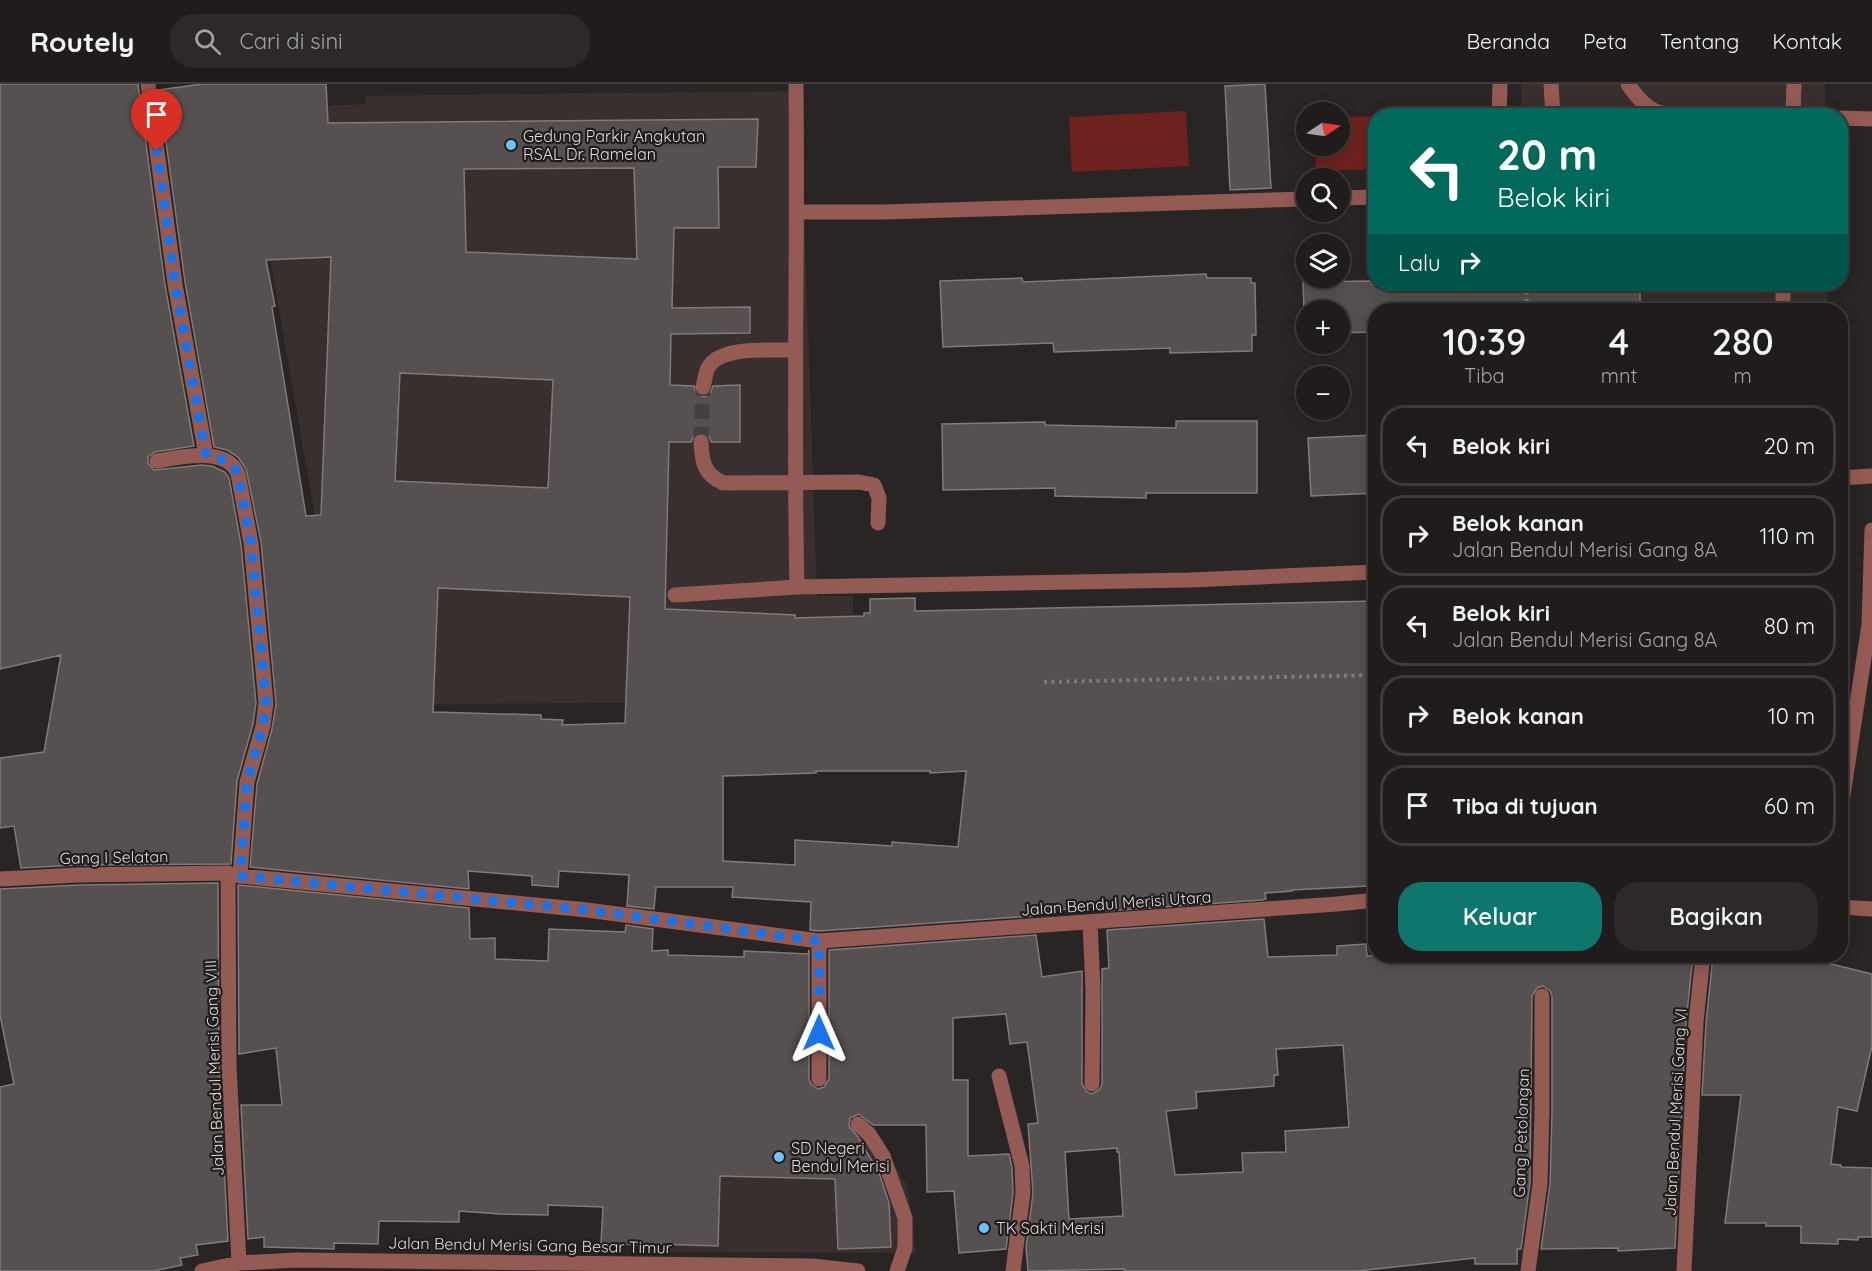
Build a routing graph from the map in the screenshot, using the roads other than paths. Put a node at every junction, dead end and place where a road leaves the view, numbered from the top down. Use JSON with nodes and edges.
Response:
{"nodes":[{"id":1,"x":148,"y":84,"type":"edge"},
{"id":2,"x":796,"y":84,"type":"edge"},
{"id":3,"x":1500,"y":84,"type":"edge"},
{"id":4,"x":1551,"y":84,"type":"edge"},
{"id":5,"x":1628,"y":84,"type":"edge"},
{"id":6,"x":1794,"y":84,"type":"edge"},
{"id":7,"x":1499,"y":108,"type":"edge"},
{"id":8,"x":1552,"y":108,"type":"edge"},
{"id":9,"x":1651,"y":108,"type":"edge"},
{"id":10,"x":1793,"y":108,"type":"edge"},
{"id":11,"x":1848,"y":118,"type":"edge"},
{"id":12,"x":1872,"y":119,"type":"edge"},
{"id":13,"x":1368,"y":197,"type":"edge"},
{"id":14,"x":1350,"y":198,"type":"edge"},
{"id":15,"x":1296,"y":199,"type":"edge"},
{"id":16,"x":797,"y":212,"type":"junction"},
{"id":17,"x":794,"y":350,"type":"junction"},
{"id":18,"x":703,"y":387,"type":"tunnel mouth"},
{"id":19,"x":702,"y":442,"type":"tunnel mouth"},
{"id":20,"x":206,"y":455,"type":"junction"},
{"id":21,"x":157,"y":460,"type":"dead end"},
{"id":22,"x":1872,"y":476,"type":"edge"},
{"id":23,"x":1848,"y":478,"type":"edge"},
{"id":24,"x":794,"y":482,"type":"junction"},
{"id":25,"x":878,"y":523,"type":"dead end"},
{"id":26,"x":1872,"y":530,"type":"edge"},
{"id":27,"x":1368,"y":572,"type":"edge"},
{"id":28,"x":797,"y":587,"type":"junction"},
{"id":29,"x":675,"y":595,"type":"dead end"},
{"id":30,"x":1870,"y":625,"type":"edge"},
{"id":31,"x":1848,"y":764,"type":"edge"},
{"id":32,"x":234,"y":875,"type":"junction"},
{"id":33,"x":0,"y":879,"type":"edge"},
{"id":34,"x":1368,"y":901,"type":"edge"},
{"id":35,"x":1848,"y":908,"type":"edge"},
{"id":36,"x":1872,"y":909,"type":"edge"},
{"id":37,"x":1090,"y":923,"type":"junction"},
{"id":38,"x":819,"y":941,"type":"junction"},
{"id":39,"x":1702,"y":963,"type":"edge"},
{"id":40,"x":1542,"y":996,"type":"dead end"},
{"id":41,"x":999,"y":1076,"type":"dead end"},
{"id":42,"x":819,"y":1079,"type":"dead end"},
{"id":43,"x":1092,"y":1084,"type":"dead end"},
{"id":44,"x":858,"y":1124,"type":"dead end"},
{"id":45,"x":239,"y":1263,"type":"junction"},
{"id":46,"x":812,"y":1268,"type":"edge"},
{"id":47,"x":202,"y":1271,"type":"edge"},
{"id":48,"x":858,"y":1271,"type":"edge"},
{"id":49,"x":897,"y":1271,"type":"edge"},
{"id":50,"x":1013,"y":1271,"type":"edge"},
{"id":51,"x":1528,"y":1271,"type":"edge"},
{"id":52,"x":1684,"y":1271,"type":"edge"}],
"edges":[{"from":1,"to":20,"type":"street"},
{"from":2,"to":16,"type":"street"},
{"from":3,"to":7,"type":"street"},
{"from":4,"to":8,"type":"street"},
{"from":5,"to":9,"type":"street"},
{"from":6,"to":10,"type":"street"},
{"from":11,"to":12,"type":"street"},
{"from":13,"to":14,"type":"street"},
{"from":15,"to":16,"type":"street"},
{"from":16,"to":17,"type":"street"},
{"from":17,"to":18,"type":"street"},
{"from":17,"to":24,"type":"street"},
{"from":19,"to":24,"type":"street"},
{"from":20,"to":21,"type":"street"},
{"from":20,"to":32,"type":"street","name":"Jalan Bendul Merisi Gang VIII"},
{"from":22,"to":23,"type":"street"},
{"from":24,"to":25,"type":"street"},
{"from":24,"to":28,"type":"street"},
{"from":26,"to":30,"type":"street"},
{"from":27,"to":28,"type":"street"},
{"from":28,"to":29,"type":"street"},
{"from":30,"to":31,"type":"street"},
{"from":32,"to":33,"type":"street","name":"Gang I Selatan"},
{"from":32,"to":38,"type":"street","name":"Gang I Selatan"},
{"from":32,"to":45,"type":"street","name":"Jalan Bendul Merisi Gang VIII"},
{"from":34,"to":37,"type":"street","name":"Jalan Bendul Merisi Utara"},
{"from":35,"to":36,"type":"street"},
{"from":37,"to":38,"type":"street","name":"Jalan Bendul Merisi Utara"},
{"from":37,"to":43,"type":"street"},
{"from":38,"to":42,"type":"street"},
{"from":39,"to":52,"type":"street","name":"Jalan Bendul Merisi Gang VI"},
{"from":40,"to":51,"type":"street","name":"Gang Petolongan"},
{"from":41,"to":50,"type":"street"},
{"from":44,"to":49,"type":"street"},
{"from":45,"to":46,"type":"street","name":"Jalan Bendul Merisi Gang Besar Timur"},
{"from":45,"to":47,"type":"street","name":"Jalan Bendul Merisi Gang Besar Timur"},
{"from":46,"to":48,"type":"street","name":"Jalan Bendul Merisi Gang Besar Timur"}]}
